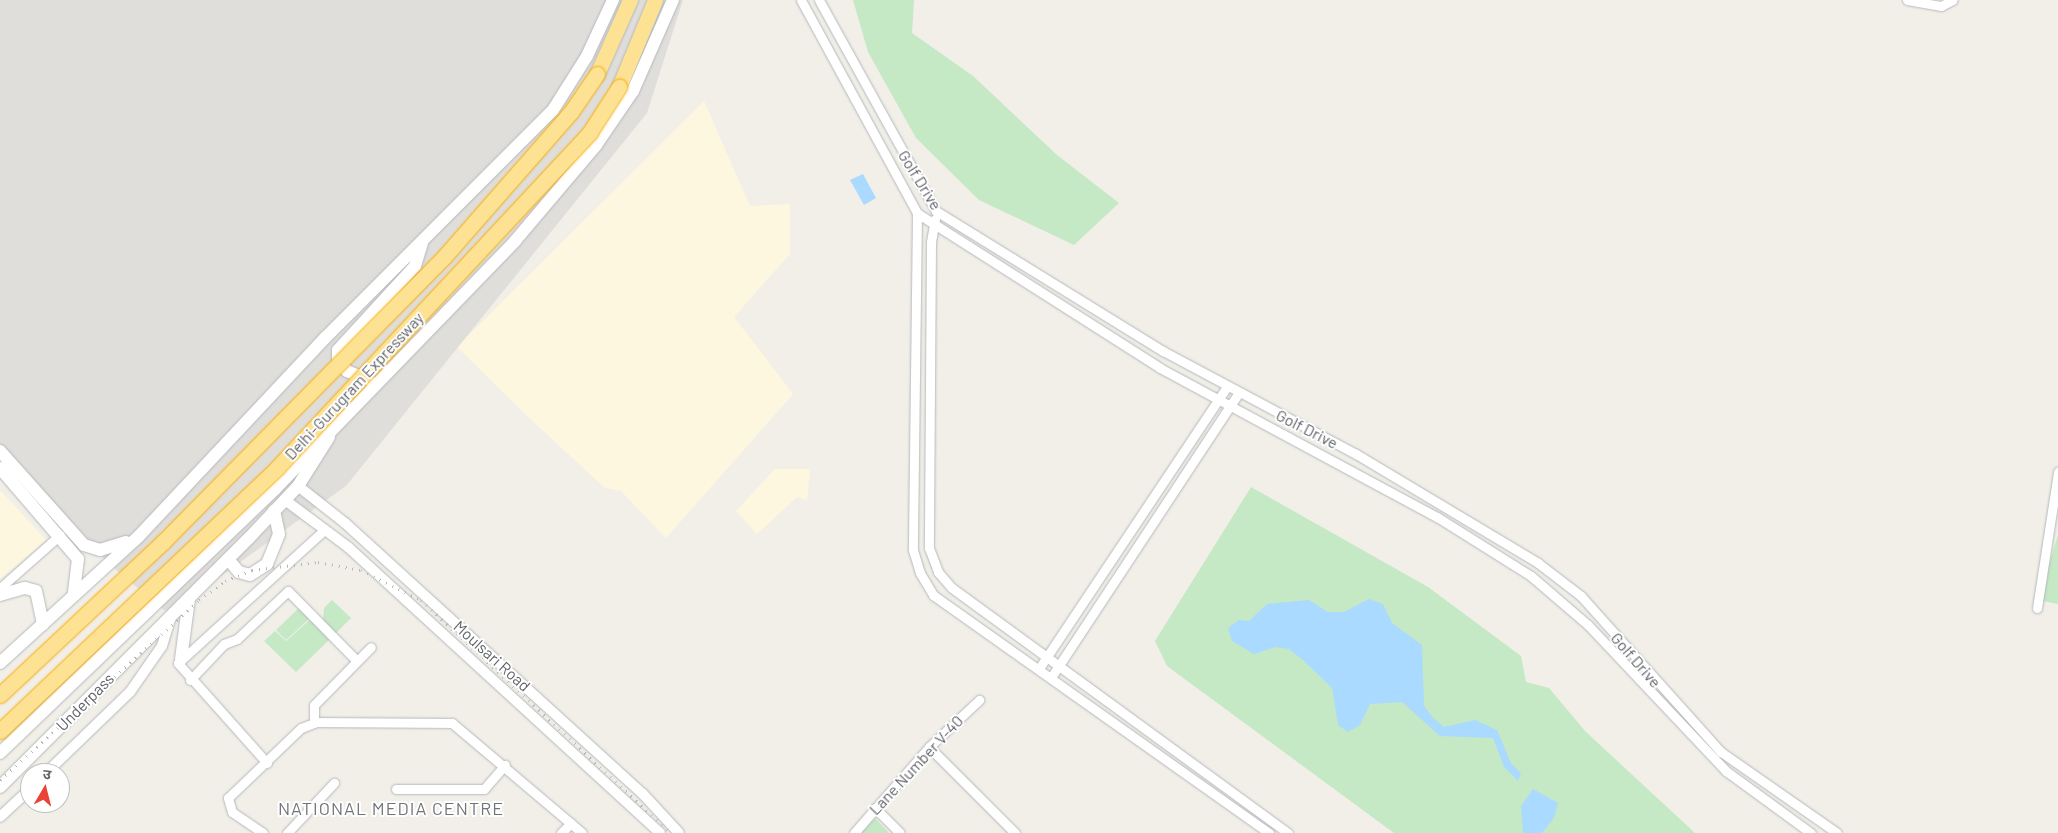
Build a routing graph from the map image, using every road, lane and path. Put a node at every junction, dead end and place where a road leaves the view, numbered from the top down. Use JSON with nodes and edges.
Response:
{"nodes":[{"id":1,"x":630,"y":0,"type":"edge"},
{"id":2,"x":655,"y":0,"type":"edge"},
{"id":3,"x":673,"y":0,"type":"edge"},
{"id":4,"x":802,"y":0,"type":"edge"},
{"id":5,"x":819,"y":0,"type":"edge"},
{"id":6,"x":1907,"y":0,"type":"edge"},
{"id":7,"x":1953,"y":0,"type":"edge"},
{"id":8,"x":611,"y":3,"type":"edge"},
{"id":9,"x":936,"y":211,"type":"junction"},
{"id":10,"x":917,"y":213,"type":"junction"},
{"id":11,"x":935,"y":224,"type":"junction"},
{"id":12,"x":423,"y":239,"type":"junction"},
{"id":13,"x":1125,"y":328,"type":"junction"},
{"id":14,"x":1114,"y":340,"type":"junction"},
{"id":15,"x":385,"y":375,"type":"junction"},
{"id":16,"x":1226,"y":388,"type":"junction"},
{"id":17,"x":1238,"y":394,"type":"junction"},
{"id":18,"x":1217,"y":401,"type":"junction"},
{"id":19,"x":1229,"y":408,"type":"junction"},
{"id":20,"x":332,"y":430,"type":"junction"},
{"id":21,"x":0,"y":451,"type":"edge"},
{"id":22,"x":0,"y":468,"type":"edge"},
{"id":23,"x":2058,"y":472,"type":"edge"},
{"id":24,"x":298,"y":486,"type":"junction"},
{"id":25,"x":311,"y":496,"type":"junction"},
{"id":26,"x":285,"y":500,"type":"junction"},
{"id":27,"x":274,"y":511,"type":"junction"},
{"id":28,"x":302,"y":515,"type":"junction"},
{"id":29,"x":324,"y":530,"type":"junction"},
{"id":30,"x":60,"y":535,"type":"junction"},
{"id":31,"x":138,"y":536,"type":"junction"},
{"id":32,"x":228,"y":559,"type":"junction"},
{"id":33,"x":0,"y":588,"type":"edge"},
{"id":34,"x":74,"y":594,"type":"junction"},
{"id":35,"x":0,"y":595,"type":"edge"},
{"id":36,"x":190,"y":599,"type":"junction"},
{"id":37,"x":2037,"y":608,"type":"dead end"},
{"id":38,"x":171,"y":617,"type":"junction"},
{"id":39,"x":43,"y":624,"type":"junction"},
{"id":40,"x":371,"y":647,"type":"dead end"},
{"id":41,"x":1049,"y":656,"type":"junction"},
{"id":42,"x":181,"y":659,"type":"junction"},
{"id":43,"x":1635,"y":660,"type":"junction"},
{"id":44,"x":356,"y":662,"type":"junction"},
{"id":45,"x":0,"y":663,"type":"edge"},
{"id":46,"x":1060,"y":664,"type":"junction"},
{"id":47,"x":1040,"y":667,"type":"junction"},
{"id":48,"x":1625,"y":669,"type":"junction"},
{"id":49,"x":1052,"y":676,"type":"junction"},
{"id":50,"x":190,"y":680,"type":"junction"},
{"id":51,"x":0,"y":695,"type":"edge"},
{"id":52,"x":980,"y":700,"type":"dead end"},
{"id":53,"x":314,"y":723,"type":"junction"},
{"id":54,"x":0,"y":731,"type":"edge"},
{"id":55,"x":1164,"y":740,"type":"junction"},
{"id":56,"x":930,"y":747,"type":"junction"},
{"id":57,"x":1157,"y":751,"type":"junction"},
{"id":58,"x":0,"y":753,"type":"edge"},
{"id":59,"x":56,"y":763,"type":"edge"},
{"id":60,"x":267,"y":763,"type":"junction"},
{"id":61,"x":505,"y":765,"type":"junction"},
{"id":62,"x":334,"y":783,"type":"dead end"},
{"id":63,"x":0,"y":787,"type":"edge"},
{"id":64,"x":396,"y":789,"type":"dead end"},
{"id":65,"x":20,"y":798,"type":"edge"},
{"id":66,"x":875,"y":808,"type":"junction"},
{"id":67,"x":0,"y":817,"type":"edge"},
{"id":68,"x":571,"y":823,"type":"junction"},
{"id":69,"x":263,"y":833,"type":"edge"},
{"id":70,"x":287,"y":833,"type":"edge"},
{"id":71,"x":561,"y":833,"type":"edge"},
{"id":72,"x":582,"y":833,"type":"edge"},
{"id":73,"x":660,"y":833,"type":"edge"},
{"id":74,"x":679,"y":833,"type":"edge"},
{"id":75,"x":854,"y":833,"type":"edge"},
{"id":76,"x":900,"y":833,"type":"edge"},
{"id":77,"x":1015,"y":833,"type":"edge"},
{"id":78,"x":1269,"y":833,"type":"edge"},
{"id":79,"x":1288,"y":833,"type":"edge"},
{"id":80,"x":1811,"y":833,"type":"edge"},
{"id":81,"x":1837,"y":833,"type":"edge"}],
"edges":[{"from":1,"to":51,"type":"highway","name":"Delhi-Gurugram Expressway","bridge":true},
{"from":2,"to":54,"type":"highway","name":"Delhi-Gurugram Expressway","bridge":true},
{"from":3,"to":15,"type":"main road"},
{"from":4,"to":10,"type":"street","name":"Golf Drive"},
{"from":5,"to":9,"type":"street","name":"Golf Drive"},
{"from":6,"to":7,"type":"street"},
{"from":8,"to":12,"type":"main road"},
{"from":9,"to":11,"type":"street"},
{"from":9,"to":13,"type":"street","name":"Golf Drive"},
{"from":10,"to":11,"type":"street","name":"Golf Drive"},
{"from":10,"to":47,"type":"street"},
{"from":11,"to":14,"type":"street","name":"Golf Drive"},
{"from":11,"to":41,"type":"street"},
{"from":12,"to":15,"type":"main road"},
{"from":12,"to":31,"type":"main road"},
{"from":13,"to":14,"type":"street"},
{"from":13,"to":16,"type":"street","name":"Golf Drive"},
{"from":14,"to":18,"type":"street","name":"Golf Drive"},
{"from":15,"to":20,"type":"main road"},
{"from":16,"to":17,"type":"street","name":"Golf Drive"},
{"from":16,"to":18,"type":"street"},
{"from":17,"to":19,"type":"street"},
{"from":17,"to":43,"type":"street","name":"Golf Drive"},
{"from":18,"to":19,"type":"street","name":"Golf Drive"},
{"from":18,"to":41,"type":"street"},
{"from":19,"to":46,"type":"street"},
{"from":19,"to":48,"type":"street","name":"Golf Drive"},
{"from":20,"to":24,"type":"main road","name":"Underpass"},
{"from":20,"to":58,"type":"main road"},
{"from":21,"to":31,"type":"main road"},
{"from":22,"to":30,"type":"main road"},
{"from":23,"to":37,"type":"street"},
{"from":24,"to":25,"type":"street","name":"Moulsari Road"},
{"from":24,"to":26,"type":"main road","name":"Underpass"},
{"from":25,"to":28,"type":"street"},
{"from":25,"to":74,"type":"street","name":"Moulsari Road"},
{"from":26,"to":27,"type":"main road","name":"Underpass"},
{"from":26,"to":28,"type":"street","name":"Moulsari Road"},
{"from":27,"to":32,"type":"main road","name":"Underpass"},
{"from":27,"to":32,"type":"main road"},
{"from":28,"to":29,"type":"street","name":"Moulsari Road"},
{"from":29,"to":42,"type":"street"},
{"from":29,"to":73,"type":"street","name":"Moulsari Road"},
{"from":30,"to":33,"type":"street"},
{"from":30,"to":34,"type":"main road"},
{"from":31,"to":34,"type":"main road"},
{"from":32,"to":36,"type":"main road","name":"Underpass"},
{"from":34,"to":39,"type":"main road"},
{"from":35,"to":39,"type":"main road"},
{"from":36,"to":38,"type":"main road","name":"Underpass"},
{"from":36,"to":42,"type":"main road"},
{"from":38,"to":59,"type":"street"},
{"from":38,"to":63,"type":"main road","name":"Underpass"},
{"from":39,"to":45,"type":"main road"},
{"from":40,"to":44,"type":"street"},
{"from":41,"to":46,"type":"street"},
{"from":41,"to":47,"type":"street"},
{"from":42,"to":50,"type":"street"},
{"from":43,"to":48,"type":"street"},
{"from":43,"to":81,"type":"street","name":"Golf Drive"},
{"from":44,"to":50,"type":"street"},
{"from":44,"to":53,"type":"street"},
{"from":46,"to":49,"type":"street"},
{"from":46,"to":55,"type":"street"},
{"from":47,"to":49,"type":"street"},
{"from":48,"to":80,"type":"street","name":"Golf Drive"},
{"from":49,"to":57,"type":"street"},
{"from":50,"to":60,"type":"street"},
{"from":52,"to":56,"type":"street","name":"Lane Number V-40"},
{"from":53,"to":60,"type":"street"},
{"from":53,"to":61,"type":"street"},
{"from":55,"to":57,"type":"street"},
{"from":55,"to":79,"type":"street"},
{"from":56,"to":66,"type":"street","name":"Lane Number V-40"},
{"from":56,"to":77,"type":"street"},
{"from":57,"to":78,"type":"street"},
{"from":60,"to":69,"type":"street"},
{"from":61,"to":64,"type":"street"},
{"from":61,"to":68,"type":"street"},
{"from":62,"to":70,"type":"street"},
{"from":65,"to":67,"type":"street"},
{"from":66,"to":75,"type":"street","name":"Lane Number V-40"},
{"from":66,"to":76,"type":"street"},
{"from":68,"to":71,"type":"street"},
{"from":68,"to":72,"type":"street"}]}
